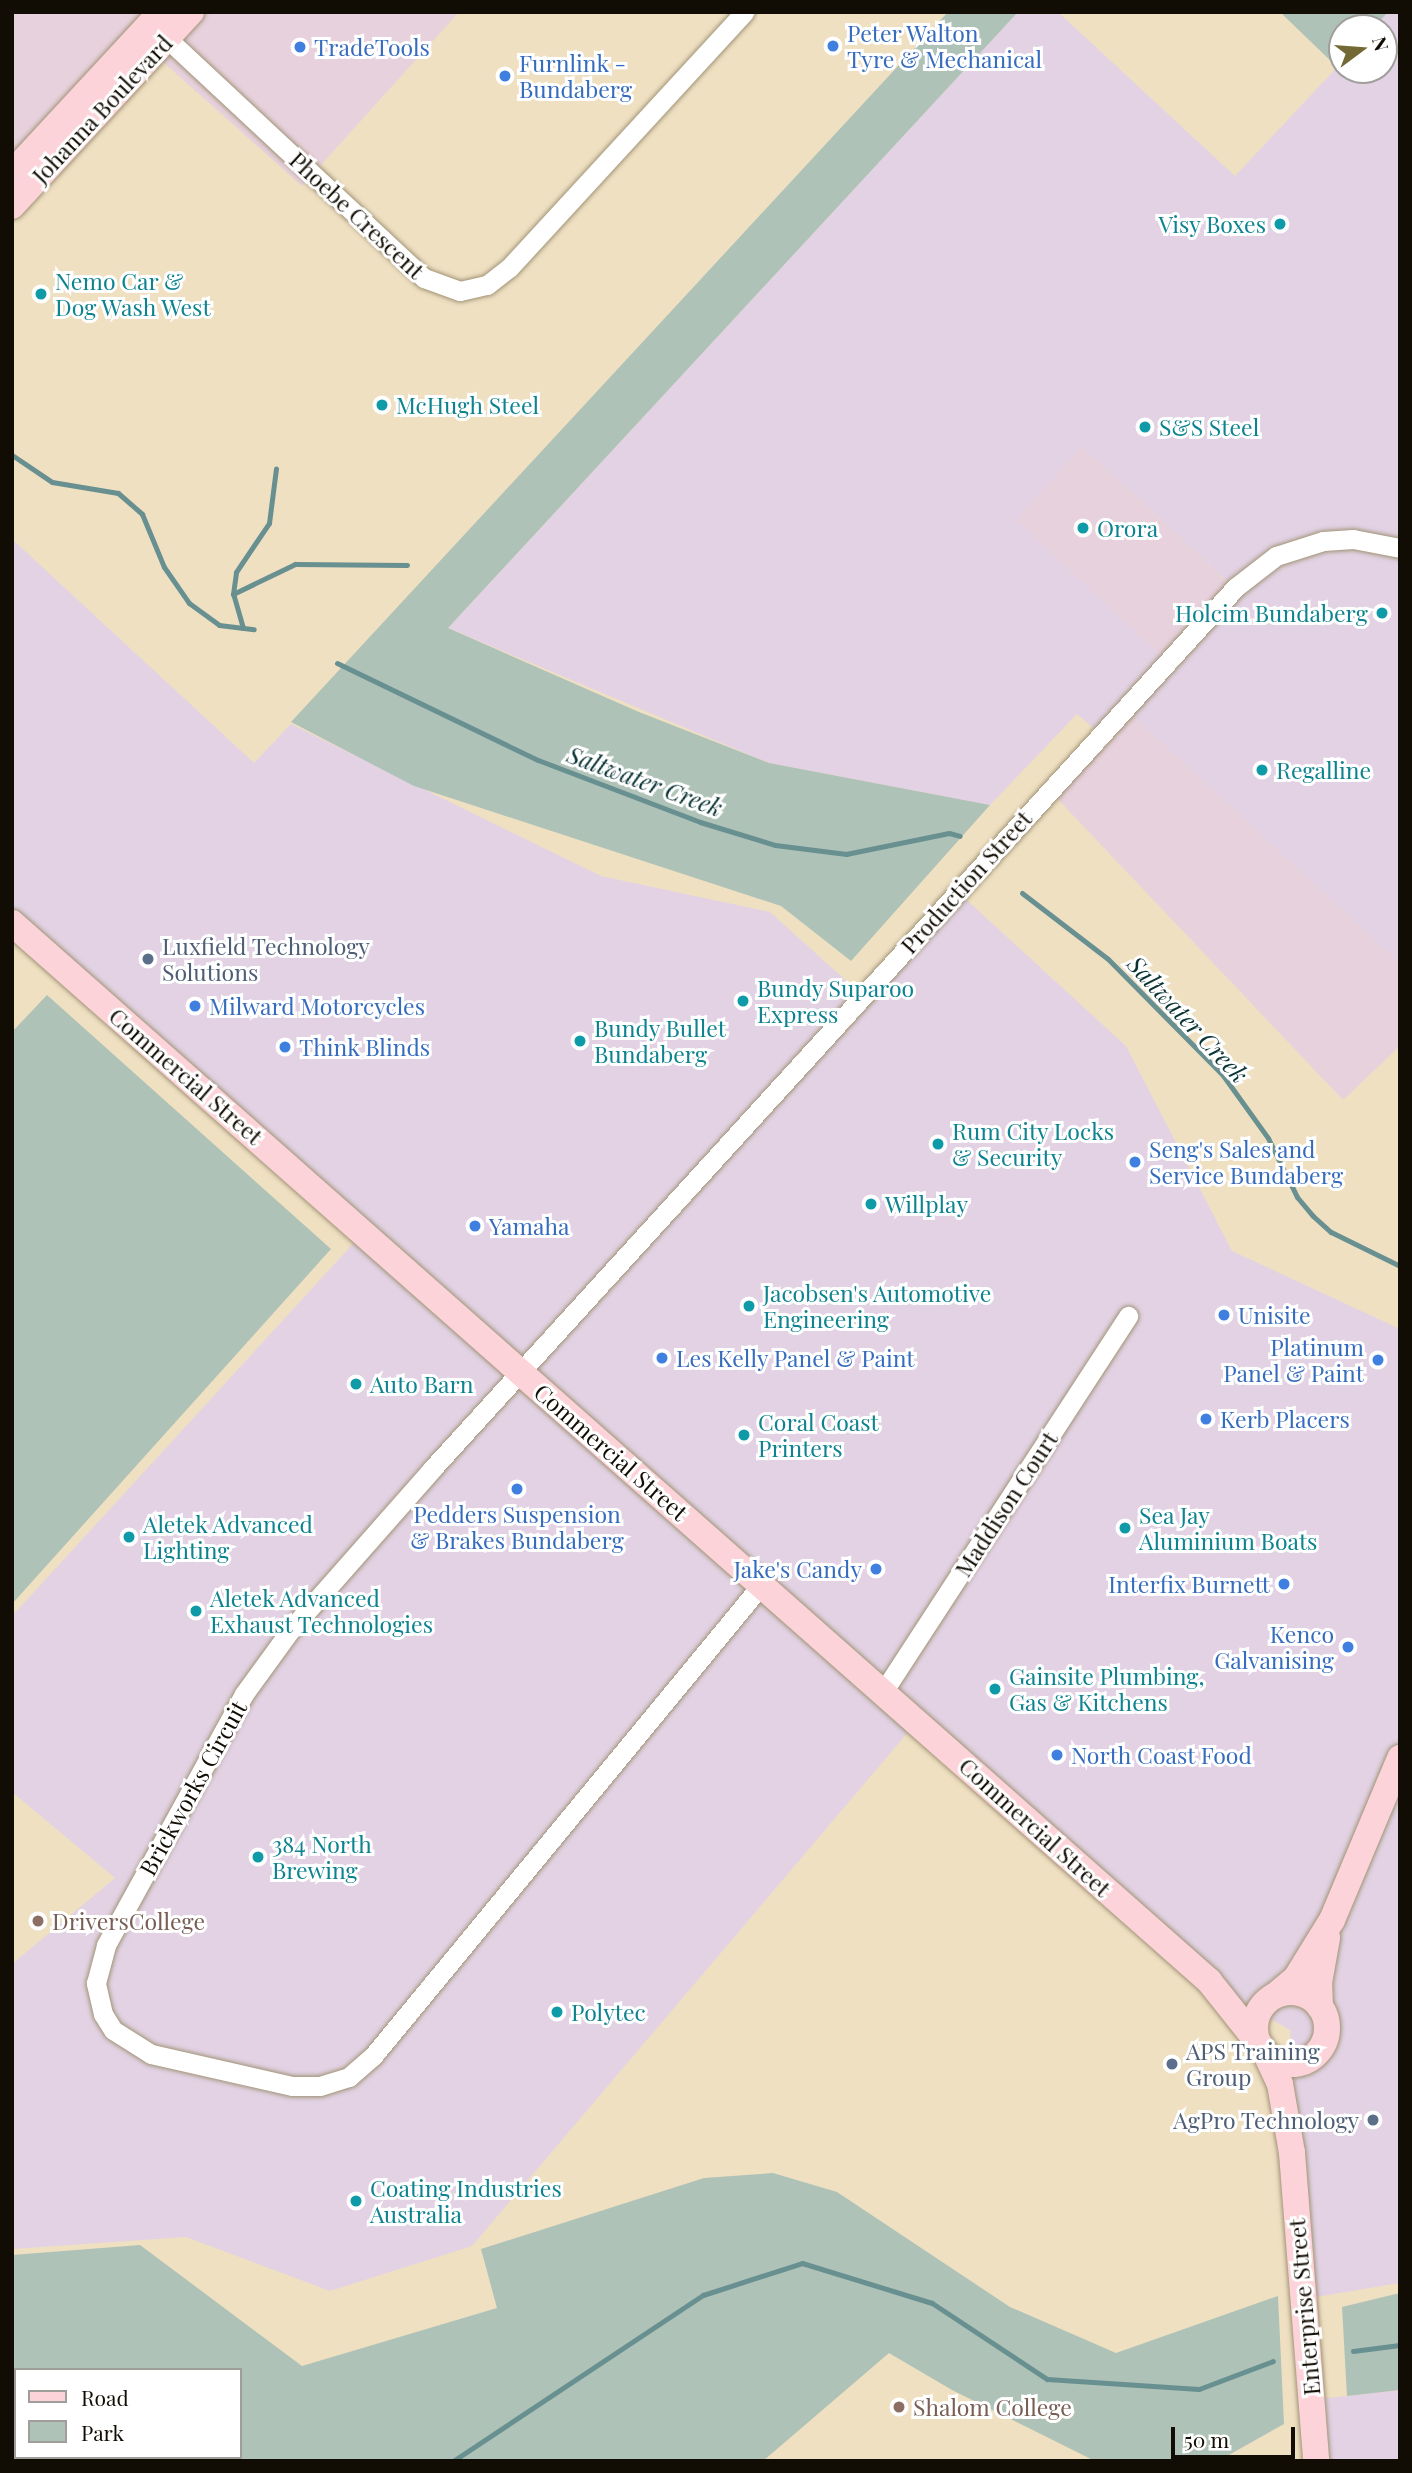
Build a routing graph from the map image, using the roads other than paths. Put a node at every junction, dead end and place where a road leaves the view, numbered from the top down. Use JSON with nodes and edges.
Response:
{"nodes":[{"id":1,"x":191,"y":12,"type":"edge"},
{"id":2,"x":744,"y":12,"type":"edge"},
{"id":3,"x":159,"y":25,"type":"edge"},
{"id":4,"x":12,"y":173,"type":"edge"},
{"id":5,"x":12,"y":206,"type":"edge"},
{"id":6,"x":1400,"y":548,"type":"edge"},
{"id":7,"x":12,"y":923,"type":"edge"},
{"id":8,"x":1128,"y":1316,"type":"dead end"},
{"id":9,"x":520,"y":1372,"type":"junction"},
{"id":10,"x":762,"y":1584,"type":"junction"},
{"id":11,"x":883,"y":1692,"type":"junction"},
{"id":12,"x":1400,"y":1758,"type":"edge"},
{"id":13,"x":1332,"y":1920,"type":"junction"},
{"id":14,"x":1209,"y":1981,"type":"junction"},
{"id":15,"x":1274,"y":1997,"type":"junction"},
{"id":16,"x":1320,"y":2007,"type":"junction"},
{"id":17,"x":1263,"y":2050,"type":"junction"},
{"id":18,"x":1318,"y":2053,"type":"junction"},
{"id":19,"x":1292,"y":2152,"type":"junction"},
{"id":20,"x":1316,"y":2461,"type":"edge"}],
"edges":[{"from":1,"to":3,"type":"street","name":"Johanna Boulevard"},
{"from":2,"to":3,"type":"street","name":"Phoebe Crescent"},
{"from":3,"to":4,"type":"street","name":"Johanna Boulevard"},
{"from":3,"to":5,"type":"street","name":"Johanna Boulevard"},
{"from":6,"to":9,"type":"street","name":"Production Street"},
{"from":7,"to":9,"type":"street","name":"Commercial Street"},
{"from":8,"to":11,"type":"street","name":"Maddison Court"},
{"from":9,"to":10,"type":"street","name":"Commercial Street"},
{"from":9,"to":10,"type":"street","name":"Brickworks Circuit"},
{"from":10,"to":11,"type":"street","name":"Commercial Street"},
{"from":11,"to":14,"type":"street","name":"Commercial Street"},
{"from":12,"to":13,"type":"street"},
{"from":13,"to":15,"type":"street"},
{"from":13,"to":16,"type":"street"},
{"from":14,"to":15,"type":"street","name":"Commercial Street"},
{"from":14,"to":17,"type":"street","name":"Commercial Street"},
{"from":15,"to":16,"type":"street"},
{"from":15,"to":17,"type":"street"},
{"from":16,"to":18,"type":"street"},
{"from":17,"to":18,"type":"street"},
{"from":17,"to":19,"type":"street","name":"Enterprise Street"},
{"from":18,"to":19,"type":"street","name":"Enterprise Street"},
{"from":19,"to":20,"type":"street","name":"Enterprise Street"}]}
